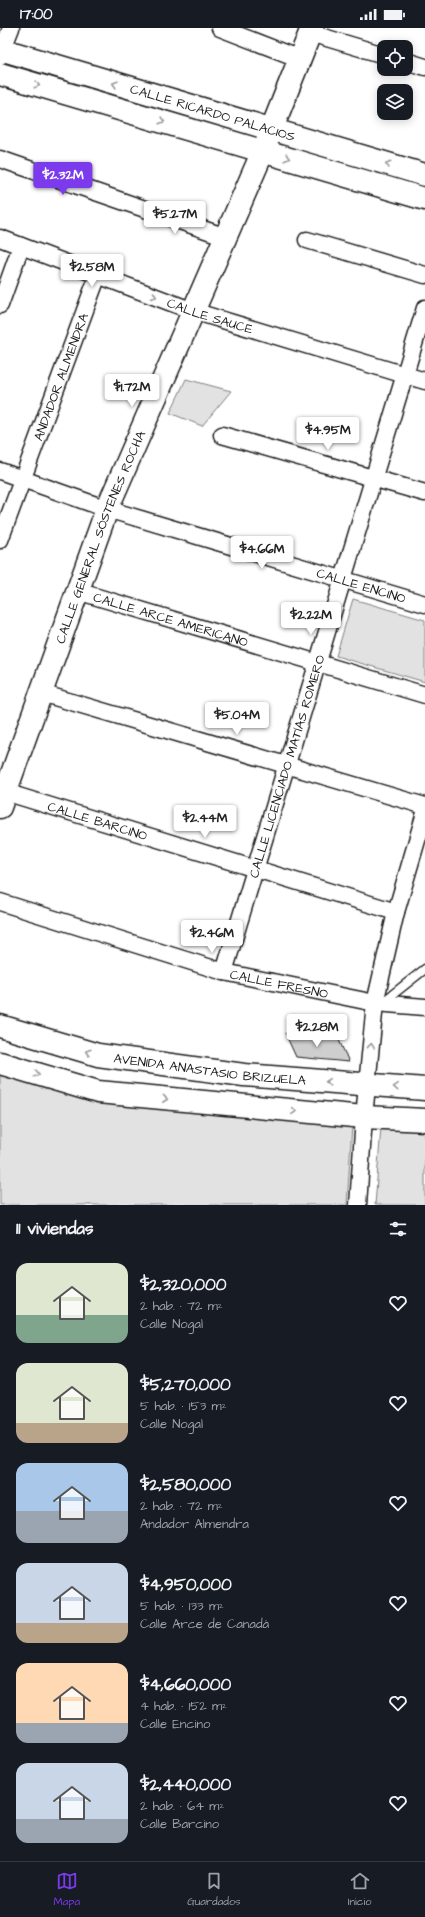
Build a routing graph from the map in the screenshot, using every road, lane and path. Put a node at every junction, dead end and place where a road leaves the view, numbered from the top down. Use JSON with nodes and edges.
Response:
{"nodes":[{"id":1,"x":11,"y":28,"type":"edge"},
{"id":2,"x":220,"y":28,"type":"edge"},
{"id":3,"x":311,"y":30,"type":"edge"},
{"id":4,"x":1,"y":52,"type":"edge"},
{"id":5,"x":377,"y":53,"type":"edge"},
{"id":6,"x":300,"y":59,"type":"junction"},
{"id":7,"x":413,"y":63,"type":"edge"},
{"id":8,"x":425,"y":67,"type":"edge"},
{"id":9,"x":0,"y":74,"type":"edge"},
{"id":10,"x":272,"y":130,"type":"junction"},
{"id":11,"x":263,"y":151,"type":"junction"},
{"id":12,"x":0,"y":159,"type":"edge"},
{"id":13,"x":425,"y":175,"type":"edge"},
{"id":14,"x":425,"y":199,"type":"edge"},
{"id":15,"x":226,"y":237,"type":"junction"},
{"id":16,"x":0,"y":238,"type":"edge"},
{"id":17,"x":307,"y":240,"type":"dead end"},
{"id":18,"x":21,"y":246,"type":"junction"},
{"id":19,"x":98,"y":275,"type":"junction"},
{"id":20,"x":425,"y":275,"type":"edge"},
{"id":21,"x":0,"y":305,"type":"edge"},
{"id":22,"x":425,"y":308,"type":"edge"},
{"id":23,"x":193,"y":311,"type":"junction"},
{"id":24,"x":405,"y":375,"type":"junction"},
{"id":25,"x":425,"y":381,"type":"edge"},
{"id":26,"x":222,"y":435,"type":"dead end"},
{"id":27,"x":0,"y":471,"type":"edge"},
{"id":28,"x":373,"y":478,"type":"junction"},
{"id":29,"x":23,"y":479,"type":"junction"},
{"id":30,"x":425,"y":493,"type":"edge"},
{"id":31,"x":107,"y":509,"type":"junction"},
{"id":32,"x":0,"y":540,"type":"edge"},
{"id":33,"x":343,"y":579,"type":"junction"},
{"id":34,"x":77,"y":590,"type":"junction"},
{"id":35,"x":425,"y":604,"type":"edge"},
{"id":36,"x":318,"y":663,"type":"junction"},
{"id":37,"x":41,"y":693,"type":"junction"},
{"id":38,"x":425,"y":695,"type":"edge"},
{"id":39,"x":287,"y":765,"type":"junction"},
{"id":40,"x":3,"y":799,"type":"edge"},
{"id":41,"x":425,"y":806,"type":"edge"},
{"id":42,"x":425,"y":813,"type":"edge"},
{"id":43,"x":255,"y":869,"type":"junction"},
{"id":44,"x":0,"y":902,"type":"edge"},
{"id":45,"x":396,"y":912,"type":"junction"},
{"id":46,"x":425,"y":969,"type":"edge"},
{"id":47,"x":224,"y":972,"type":"junction"},
{"id":48,"x":378,"y":1003,"type":"junction"},
{"id":49,"x":425,"y":1007,"type":"edge"},
{"id":50,"x":0,"y":1026,"type":"edge"},
{"id":51,"x":0,"y":1063,"type":"edge"},
{"id":52,"x":367,"y":1085,"type":"junction"},
{"id":53,"x":425,"y":1089,"type":"edge"},
{"id":54,"x":364,"y":1117,"type":"junction"},
{"id":55,"x":425,"y":1120,"type":"edge"},
{"id":56,"x":358,"y":1205,"type":"edge"}],
"edges":[{"from":1,"to":4,"type":"street"},
{"from":2,"to":6,"type":"street"},
{"from":3,"to":5,"type":"street"},
{"from":3,"to":6,"type":"street","name":"CALLE GENERAL SÓSTENES ROCHA"},
{"from":10,"to":4,"type":"street","name":"CALLE RICARDO PALACIOS","one_way":true},
{"from":6,"to":10,"type":"street","name":"CALLE GENERAL SÓSTENES ROCHA"},
{"from":7,"to":8,"type":"street"},
{"from":9,"to":11,"type":"street","name":"CALLE RICARDO PALACIOS","one_way":true},
{"from":10,"to":11,"type":"street","name":"CALLE GENERAL SÓSTENES ROCHA"},
{"from":13,"to":10,"type":"street","name":"CALLE RICARDO PALACIOS","one_way":true},
{"from":11,"to":14,"type":"street","name":"CALLE RICARDO PALACIOS","one_way":true},
{"from":11,"to":15,"type":"street","name":"CALLE GENERAL SÓSTENES ROCHA"},
{"from":12,"to":15,"type":"street"},
{"from":15,"to":23,"type":"street","name":"CALLE GENERAL SÓSTENES ROCHA"},
{"from":16,"to":18,"type":"street","name":"CALLE SAUCE"},
{"from":17,"to":20,"type":"street"},
{"from":18,"to":19,"type":"street","name":"CALLE SAUCE"},
{"from":18,"to":21,"type":"street"},
{"from":19,"to":23,"type":"street","name":"CALLE SAUCE","one_way":true},
{"from":19,"to":29,"type":"street","name":"ANDADOR ALMENDRA"},
{"from":22,"to":24,"type":"street","name":"CALLE LICENCIADO MATÍAS ROMERO"},
{"from":23,"to":24,"type":"street","name":"CALLE SAUCE"},
{"from":23,"to":31,"type":"street","name":"CALLE GENERAL SÓSTENES ROCHA"},
{"from":24,"to":25,"type":"street","name":"CALLE SAUCE"},
{"from":24,"to":28,"type":"street","name":"CALLE LICENCIADO MATÍAS ROMERO"},
{"from":26,"to":28,"type":"street"},
{"from":27,"to":29,"type":"street","name":"CALLE ENCINO"},
{"from":28,"to":30,"type":"street"},
{"from":28,"to":33,"type":"street","name":"CALLE LICENCIADO MATÍAS ROMERO"},
{"from":29,"to":31,"type":"street","name":"CALLE ENCINO"},
{"from":29,"to":32,"type":"street","name":"ANDADOR ALMENDRA"},
{"from":31,"to":33,"type":"street","name":"CALLE ENCINO"},
{"from":31,"to":34,"type":"street","name":"CALLE GENERAL SÓSTENES ROCHA"},
{"from":33,"to":35,"type":"street","name":"CALLE ENCINO"},
{"from":33,"to":36,"type":"street","name":"CALLE LICENCIADO MATÍAS ROMERO"},
{"from":34,"to":36,"type":"street","name":"CALLE ARCE AMERICANO"},
{"from":34,"to":37,"type":"street","name":"CALLE GENERAL SÓSTENES ROCHA"},
{"from":36,"to":38,"type":"street","name":"CALLE ARCE AMERICANO"},
{"from":36,"to":39,"type":"street","name":"CALLE LICENCIADO MATÍAS ROMERO"},
{"from":37,"to":39,"type":"street"},
{"from":37,"to":40,"type":"street","name":"CALLE GENERAL SÓSTENES ROCHA"},
{"from":39,"to":41,"type":"street"},
{"from":39,"to":43,"type":"street","name":"CALLE LICENCIADO MATÍAS ROMERO"},
{"from":40,"to":43,"type":"street","name":"CALLE BARCINO"},
{"from":42,"to":45,"type":"street"},
{"from":43,"to":45,"type":"street","name":"CALLE BARCINO"},
{"from":43,"to":47,"type":"street","name":"CALLE LICENCIADO MATÍAS ROMERO"},
{"from":44,"to":47,"type":"street","name":"CALLE FRESNO"},
{"from":45,"to":48,"type":"street"},
{"from":46,"to":48,"type":"lane"},
{"from":47,"to":48,"type":"street","name":"CALLE FRESNO"},
{"from":48,"to":49,"type":"street","name":"CALLE FRESNO"},
{"from":52,"to":48,"type":"street","one_way":true},
{"from":52,"to":50,"type":"street","name":"AVENIDA ANASTASIO BRIZUELA","one_way":true},
{"from":51,"to":54,"type":"street","one_way":true},
{"from":53,"to":52,"type":"street","name":"AVENIDA ANASTASIO BRIZUELA","one_way":true},
{"from":52,"to":54,"type":"street"},
{"from":54,"to":55,"type":"street"},
{"from":54,"to":56,"type":"street"}]}
